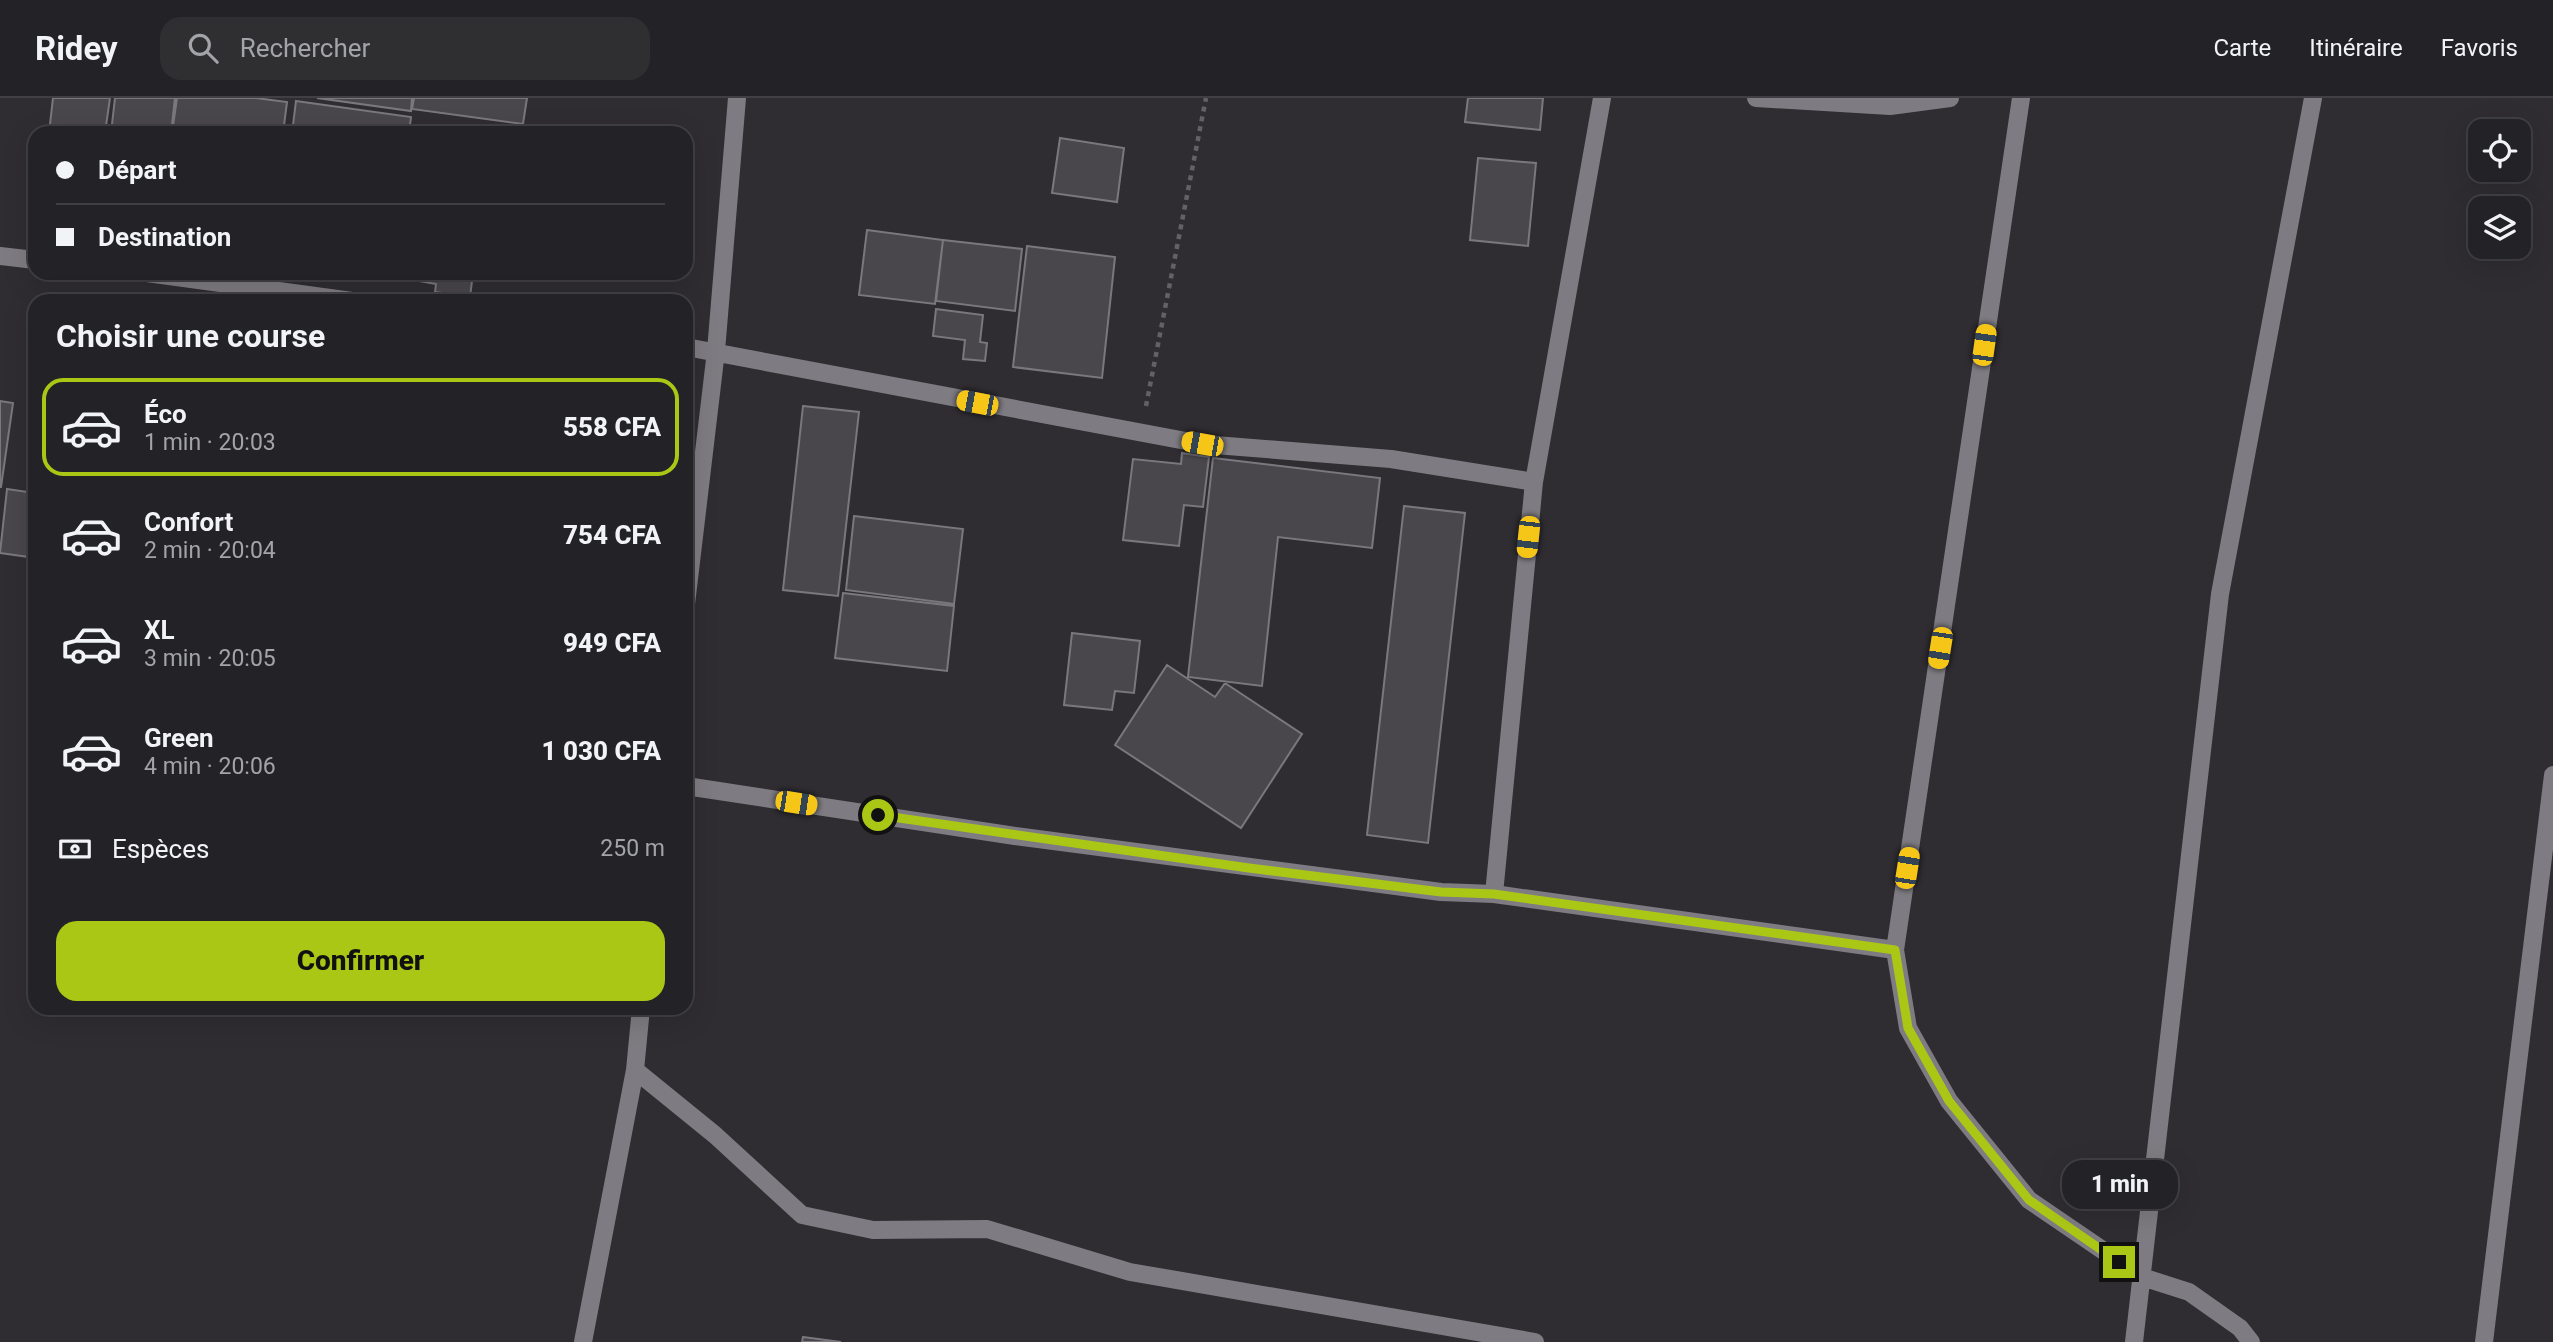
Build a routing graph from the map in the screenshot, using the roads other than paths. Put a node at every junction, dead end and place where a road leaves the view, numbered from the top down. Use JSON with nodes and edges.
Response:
{"nodes":[{"id":1,"x":737,"y":98,"type":"edge"},
{"id":2,"x":1602,"y":98,"type":"edge"},
{"id":3,"x":1756,"y":98,"type":"edge"},
{"id":4,"x":1950,"y":98,"type":"edge"},
{"id":5,"x":2021,"y":98,"type":"edge"},
{"id":6,"x":2313,"y":98,"type":"edge"},
{"id":7,"x":0,"y":256,"type":"edge"},
{"id":8,"x":28,"y":259,"type":"edge"},
{"id":9,"x":198,"y":280,"type":"edge"},
{"id":10,"x":301,"y":294,"type":"edge"},
{"id":11,"x":693,"y":347,"type":"edge"},
{"id":12,"x":716,"y":351,"type":"junction"},
{"id":13,"x":1534,"y":482,"type":"junction"},
{"id":14,"x":693,"y":545,"type":"edge"},
{"id":15,"x":2553,"y":775,"type":"edge"},
{"id":16,"x":693,"y":787,"type":"edge"},
{"id":17,"x":1494,"y":894,"type":"junction"},
{"id":18,"x":1895,"y":950,"type":"junction"},
{"id":19,"x":640,"y":1015,"type":"edge"},
{"id":20,"x":635,"y":1070,"type":"junction"},
{"id":21,"x":2142,"y":1277,"type":"junction"},
{"id":22,"x":583,"y":1342,"type":"edge"},
{"id":23,"x":1535,"y":1342,"type":"edge"},
{"id":24,"x":2134,"y":1342,"type":"edge"},
{"id":25,"x":2251,"y":1342,"type":"edge"},
{"id":26,"x":2484,"y":1342,"type":"edge"}],
"edges":[{"from":1,"to":12,"type":"street"},
{"from":2,"to":13,"type":"street"},
{"from":3,"to":4,"type":"street"},
{"from":5,"to":18,"type":"street"},
{"from":6,"to":21,"type":"street"},
{"from":7,"to":8,"type":"street"},
{"from":9,"to":10,"type":"street"},
{"from":11,"to":12,"type":"street"},
{"from":12,"to":13,"type":"street"},
{"from":12,"to":14,"type":"street"},
{"from":13,"to":17,"type":"street"},
{"from":15,"to":26,"type":"street"},
{"from":16,"to":17,"type":"street"},
{"from":17,"to":18,"type":"street"},
{"from":18,"to":21,"type":"street"},
{"from":19,"to":20,"type":"street"},
{"from":20,"to":22,"type":"street"},
{"from":20,"to":23,"type":"street"},
{"from":21,"to":24,"type":"street"},
{"from":21,"to":25,"type":"street"}]}
